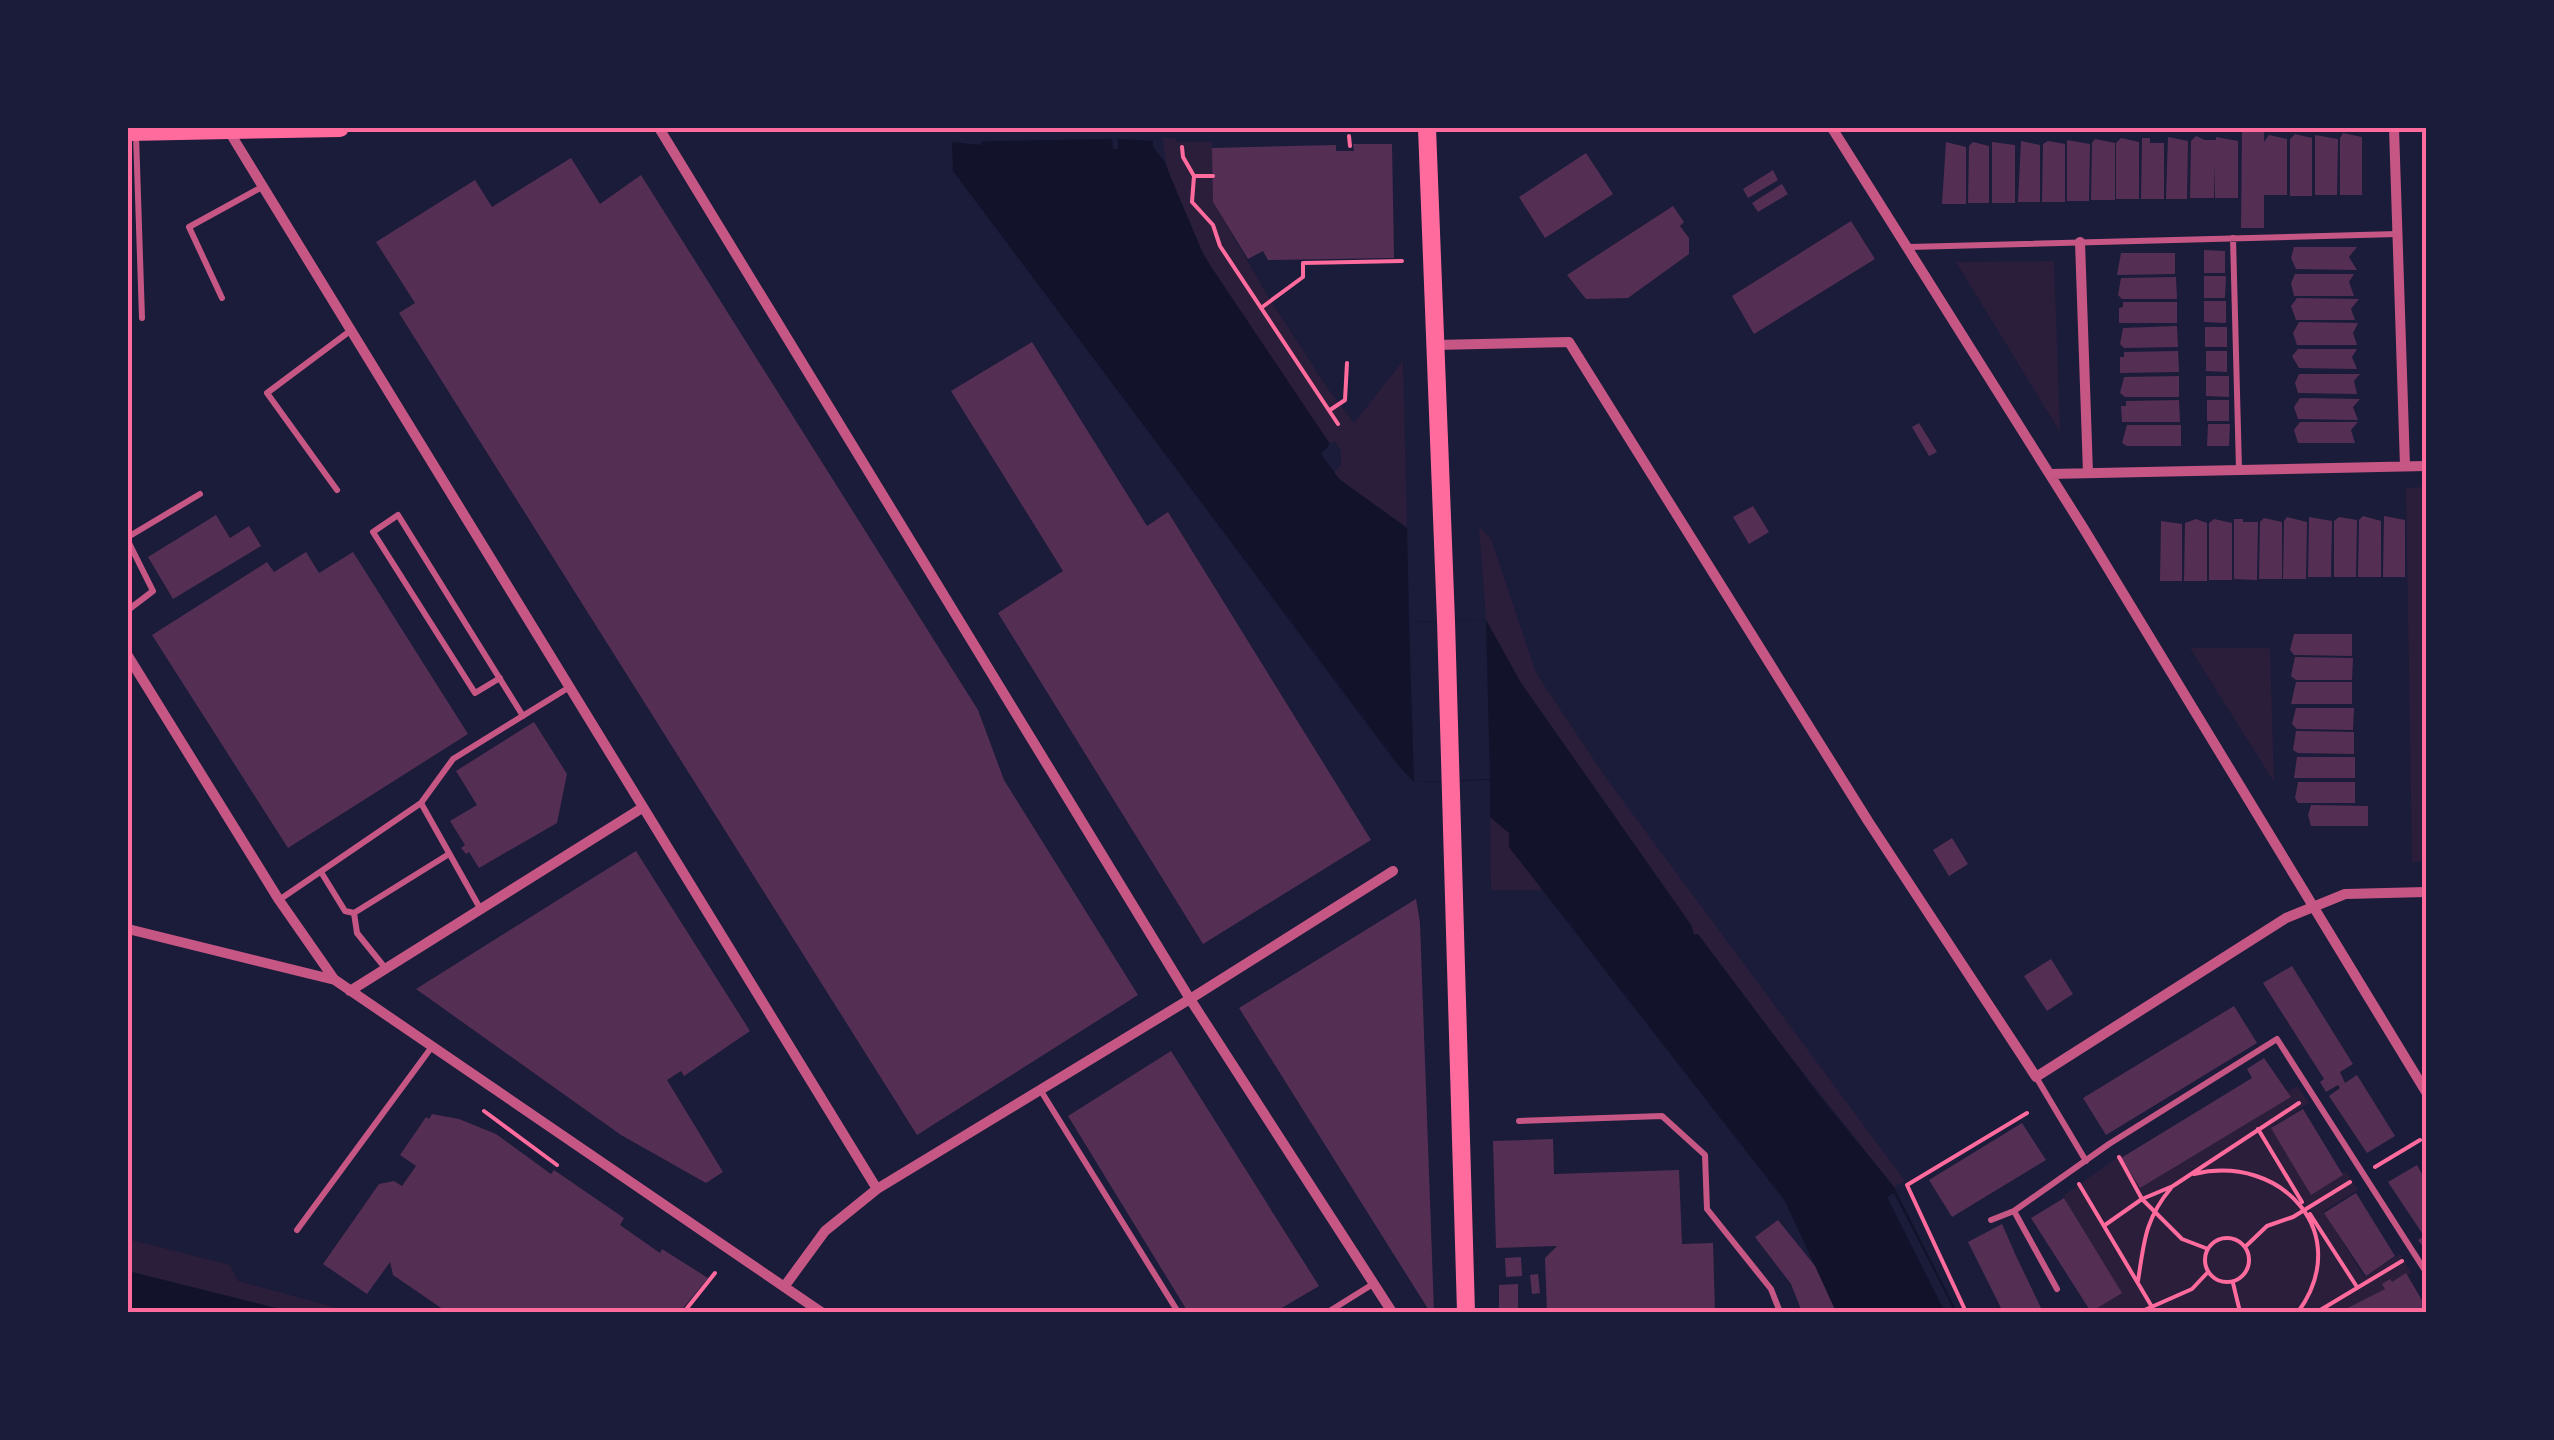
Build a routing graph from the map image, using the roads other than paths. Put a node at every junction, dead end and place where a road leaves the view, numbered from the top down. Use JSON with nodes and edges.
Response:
{"nodes":[{"id":1,"x":340,"y":128,"type":"edge"},
{"id":2,"x":659,"y":128,"type":"edge"},
{"id":3,"x":1427,"y":128,"type":"edge"},
{"id":4,"x":1832,"y":128,"type":"edge"},
{"id":5,"x":2394,"y":128,"type":"edge"},
{"id":6,"x":227,"y":129,"type":"edge"},
{"id":7,"x":132,"y":132,"type":"edge"},
{"id":8,"x":262,"y":187,"type":"junction"},
{"id":9,"x":2397,"y":234,"type":"junction"},
{"id":10,"x":2233,"y":238,"type":"junction"},
{"id":11,"x":2080,"y":242,"type":"junction"},
{"id":12,"x":1908,"y":247,"type":"junction"},
{"id":13,"x":222,"y":298,"type":"dead end"},
{"id":14,"x":142,"y":318,"type":"dead end"},
{"id":15,"x":350,"y":331,"type":"junction"},
{"id":16,"x":1435,"y":344,"type":"junction"},
{"id":17,"x":2405,"y":466,"type":"junction"},
{"id":18,"x":2426,"y":466,"type":"edge"},
{"id":19,"x":2239,"y":469,"type":"junction"},
{"id":20,"x":2088,"y":473,"type":"junction"},
{"id":21,"x":2050,"y":474,"type":"junction"},
{"id":22,"x":338,"y":490,"type":"dead end"},
{"id":23,"x":200,"y":494,"type":"dead end"},
{"id":24,"x":128,"y":539,"type":"edge"},
{"id":25,"x":128,"y":610,"type":"edge"},
{"id":26,"x":128,"y":656,"type":"edge"},
{"id":27,"x":500,"y":678,"type":"junction"},
{"id":28,"x":568,"y":688,"type":"junction"},
{"id":29,"x":523,"y":716,"type":"junction"},
{"id":30,"x":421,"y":804,"type":"junction"},
{"id":31,"x":642,"y":808,"type":"junction"},
{"id":32,"x":450,"y":854,"type":"junction"},
{"id":33,"x":1393,"y":871,"type":"dead end"},
{"id":34,"x":321,"y":872,"type":"junction"},
{"id":35,"x":2426,"y":892,"type":"edge"},
{"id":36,"x":279,"y":900,"type":"junction"},
{"id":37,"x":2313,"y":906,"type":"junction"},
{"id":38,"x":480,"y":910,"type":"junction"},
{"id":39,"x":354,"y":914,"type":"junction"},
{"id":40,"x":128,"y":929,"type":"edge"},
{"id":41,"x":386,"y":969,"type":"junction"},
{"id":42,"x":335,"y":980,"type":"junction"},
{"id":43,"x":350,"y":991,"type":"junction"},
{"id":44,"x":1190,"y":999,"type":"junction"},
{"id":45,"x":431,"y":1048,"type":"junction"},
{"id":46,"x":2036,"y":1077,"type":"junction"},
{"id":47,"x":1040,"y":1090,"type":"junction"},
{"id":48,"x":2426,"y":1092,"type":"edge"},
{"id":49,"x":1520,"y":1121,"type":"dead end"},
{"id":50,"x":2086,"y":1161,"type":"junction"},
{"id":51,"x":876,"y":1189,"type":"junction"},
{"id":52,"x":2014,"y":1210,"type":"junction"},
{"id":53,"x":1990,"y":1220,"type":"dead end"},
{"id":54,"x":297,"y":1230,"type":"dead end"},
{"id":55,"x":2426,"y":1272,"type":"edge"},
{"id":56,"x":1372,"y":1284,"type":"junction"},
{"id":57,"x":784,"y":1287,"type":"junction"},
{"id":58,"x":2056,"y":1289,"type":"dead end"},
{"id":59,"x":821,"y":1312,"type":"edge"},
{"id":60,"x":1178,"y":1312,"type":"edge"},
{"id":61,"x":1328,"y":1312,"type":"edge"},
{"id":62,"x":1392,"y":1312,"type":"edge"},
{"id":63,"x":1466,"y":1312,"type":"edge"},
{"id":64,"x":1780,"y":1312,"type":"edge"}],
"edges":[{"from":1,"to":6,"type":"main road"},
{"from":2,"to":44,"type":"street"},
{"from":3,"to":16,"type":"main road"},
{"from":4,"to":12,"type":"street"},
{"from":5,"to":9,"type":"street"},
{"from":6,"to":7,"type":"main road"},
{"from":6,"to":8,"type":"street"},
{"from":7,"to":14,"type":"lane"},
{"from":8,"to":13,"type":"lane"},
{"from":8,"to":15,"type":"street"},
{"from":9,"to":10,"type":"lane"},
{"from":9,"to":17,"type":"street"},
{"from":10,"to":11,"type":"lane"},
{"from":10,"to":19,"type":"lane"},
{"from":11,"to":12,"type":"lane"},
{"from":11,"to":20,"type":"street"},
{"from":12,"to":21,"type":"street"},
{"from":15,"to":22,"type":"lane"},
{"from":15,"to":28,"type":"street"},
{"from":16,"to":46,"type":"street"},
{"from":16,"to":63,"type":"main road"},
{"from":17,"to":18,"type":"street"},
{"from":17,"to":19,"type":"street"},
{"from":19,"to":20,"type":"street"},
{"from":20,"to":21,"type":"street"},
{"from":21,"to":37,"type":"street"},
{"from":23,"to":24,"type":"lane"},
{"from":24,"to":25,"type":"lane"},
{"from":26,"to":36,"type":"street"},
{"from":27,"to":27,"type":"lane"},
{"from":27,"to":29,"type":"lane"},
{"from":28,"to":29,"type":"lane"},
{"from":28,"to":31,"type":"street"},
{"from":29,"to":30,"type":"lane"},
{"from":30,"to":32,"type":"lane"},
{"from":30,"to":34,"type":"lane"},
{"from":31,"to":38,"type":"street"},
{"from":31,"to":51,"type":"street"},
{"from":32,"to":38,"type":"lane"},
{"from":32,"to":39,"type":"lane"},
{"from":33,"to":44,"type":"street"},
{"from":34,"to":36,"type":"lane"},
{"from":34,"to":39,"type":"lane"},
{"from":35,"to":37,"type":"street"},
{"from":36,"to":42,"type":"street"},
{"from":37,"to":46,"type":"street"},
{"from":37,"to":48,"type":"street"},
{"from":38,"to":41,"type":"street"},
{"from":39,"to":41,"type":"lane"},
{"from":40,"to":42,"type":"street"},
{"from":41,"to":43,"type":"street"},
{"from":42,"to":43,"type":"street"},
{"from":43,"to":45,"type":"street"},
{"from":44,"to":47,"type":"street"},
{"from":44,"to":56,"type":"street"},
{"from":45,"to":54,"type":"lane"},
{"from":45,"to":57,"type":"street"},
{"from":46,"to":50,"type":"lane"},
{"from":47,"to":51,"type":"street"},
{"from":47,"to":60,"type":"lane"},
{"from":49,"to":64,"type":"lane"},
{"from":50,"to":52,"type":"lane"},
{"from":50,"to":55,"type":"lane"},
{"from":51,"to":57,"type":"street"},
{"from":52,"to":53,"type":"lane"},
{"from":52,"to":58,"type":"lane"},
{"from":56,"to":61,"type":"lane"},
{"from":56,"to":62,"type":"street"},
{"from":57,"to":59,"type":"street"}]}
